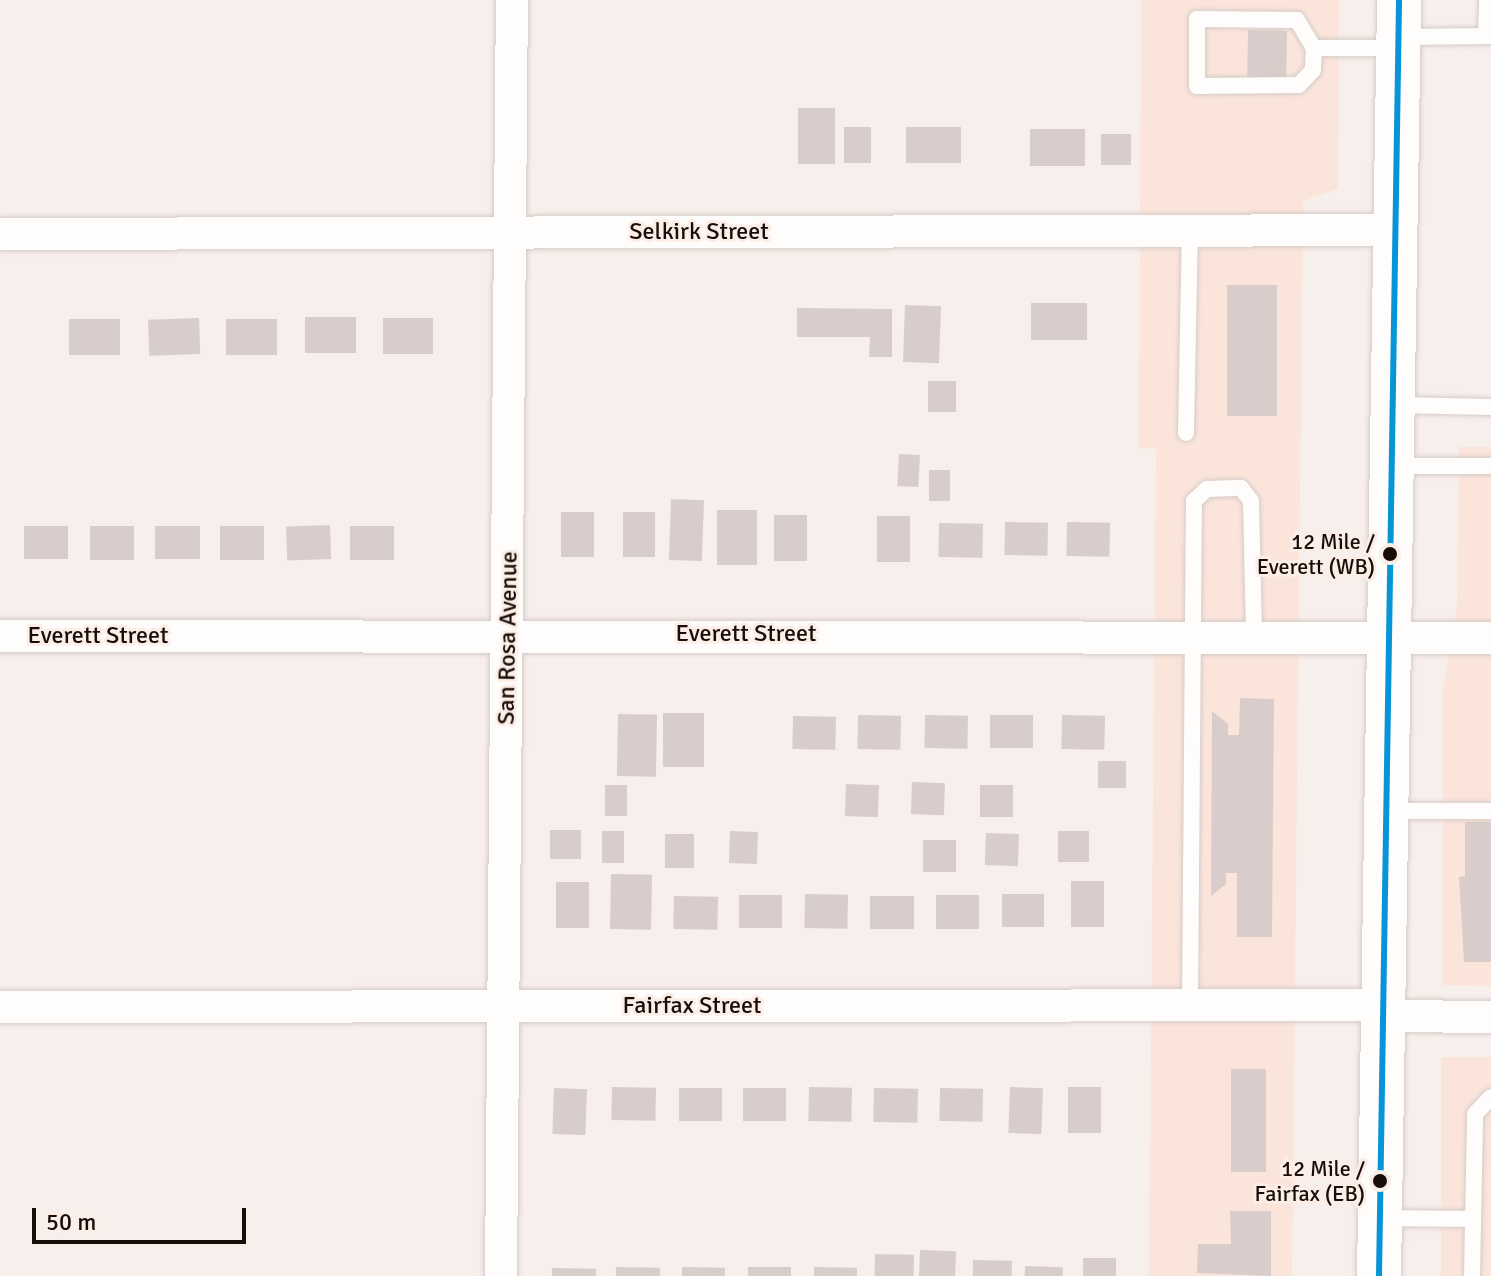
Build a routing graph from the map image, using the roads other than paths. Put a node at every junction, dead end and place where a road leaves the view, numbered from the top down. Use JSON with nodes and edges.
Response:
{"nodes":[{"id":1,"x":512,"y":0,"type":"edge"},
{"id":2,"x":1487,"y":0,"type":"edge"},
{"id":3,"x":1399,"y":28,"type":"edge"},
{"id":4,"x":1489,"y":36,"type":"edge"},
{"id":5,"x":1314,"y":48,"type":"junction"},
{"id":6,"x":1398,"y":230,"type":"junction"},
{"id":7,"x":1190,"y":231,"type":"junction"},
{"id":8,"x":510,"y":232,"type":"junction"},
{"id":9,"x":0,"y":234,"type":"edge"},
{"id":10,"x":1396,"y":405,"type":"junction"},
{"id":11,"x":1491,"y":407,"type":"edge"},
{"id":12,"x":1186,"y":433,"type":"dead end"},
{"id":13,"x":1395,"y":466,"type":"junction"},
{"id":14,"x":1491,"y":466,"type":"edge"},
{"id":15,"x":509,"y":634,"type":"junction"},
{"id":16,"x":1193,"y":635,"type":"junction"},
{"id":17,"x":1254,"y":635,"type":"junction"},
{"id":18,"x":0,"y":636,"type":"edge"},
{"id":19,"x":1392,"y":637,"type":"junction"},
{"id":20,"x":1491,"y":638,"type":"edge"},
{"id":21,"x":1389,"y":811,"type":"junction"},
{"id":22,"x":1491,"y":811,"type":"edge"},
{"id":23,"x":502,"y":1005,"type":"junction"},
{"id":24,"x":1190,"y":1005,"type":"junction"},
{"id":25,"x":0,"y":1007,"type":"edge"},
{"id":26,"x":1385,"y":1010,"type":"junction"},
{"id":27,"x":1491,"y":1017,"type":"edge"},
{"id":28,"x":1491,"y":1097,"type":"edge"},
{"id":29,"x":1380,"y":1218,"type":"junction"},
{"id":30,"x":1473,"y":1219,"type":"junction"},
{"id":31,"x":501,"y":1276,"type":"edge"},
{"id":32,"x":1379,"y":1276,"type":"edge"},
{"id":33,"x":1472,"y":1276,"type":"edge"}],
"edges":[{"from":1,"to":8,"type":"street","name":"San Rosa Avenue"},
{"from":2,"to":4,"type":"lane"},
{"from":3,"to":4,"type":"lane"},
{"from":3,"to":5,"type":"lane"},
{"from":3,"to":6,"type":"main road"},
{"from":5,"to":5,"type":"lane"},
{"from":6,"to":7,"type":"street","name":"Selkirk Street"},
{"from":6,"to":10,"type":"main road"},
{"from":7,"to":8,"type":"street","name":"Selkirk Street"},
{"from":7,"to":12,"type":"lane"},
{"from":8,"to":9,"type":"street","name":"Selkirk Street"},
{"from":8,"to":15,"type":"street","name":"San Rosa Avenue"},
{"from":10,"to":11,"type":"lane"},
{"from":10,"to":13,"type":"main road"},
{"from":13,"to":14,"type":"lane"},
{"from":13,"to":19,"type":"main road"},
{"from":15,"to":16,"type":"street","name":"Everett Street"},
{"from":15,"to":18,"type":"street","name":"Everett Street"},
{"from":15,"to":23,"type":"street","name":"San Rosa Avenue"},
{"from":16,"to":17,"type":"street","name":"Everett Street"},
{"from":16,"to":17,"type":"lane"},
{"from":16,"to":24,"type":"lane"},
{"from":17,"to":19,"type":"street","name":"Everett Street"},
{"from":19,"to":20,"type":"street","name":"Everett Street"},
{"from":19,"to":21,"type":"main road"},
{"from":21,"to":22,"type":"lane"},
{"from":21,"to":26,"type":"main road"},
{"from":23,"to":24,"type":"street","name":"Fairfax Street"},
{"from":23,"to":25,"type":"street","name":"Fairfax Street"},
{"from":23,"to":31,"type":"street","name":"San Rosa Avenue"},
{"from":24,"to":26,"type":"street","name":"Fairfax Street"},
{"from":26,"to":27,"type":"street","name":"Fairfax Street"},
{"from":26,"to":29,"type":"main road"},
{"from":28,"to":30,"type":"lane"},
{"from":29,"to":30,"type":"lane"},
{"from":29,"to":32,"type":"main road"},
{"from":30,"to":33,"type":"lane"}]}
